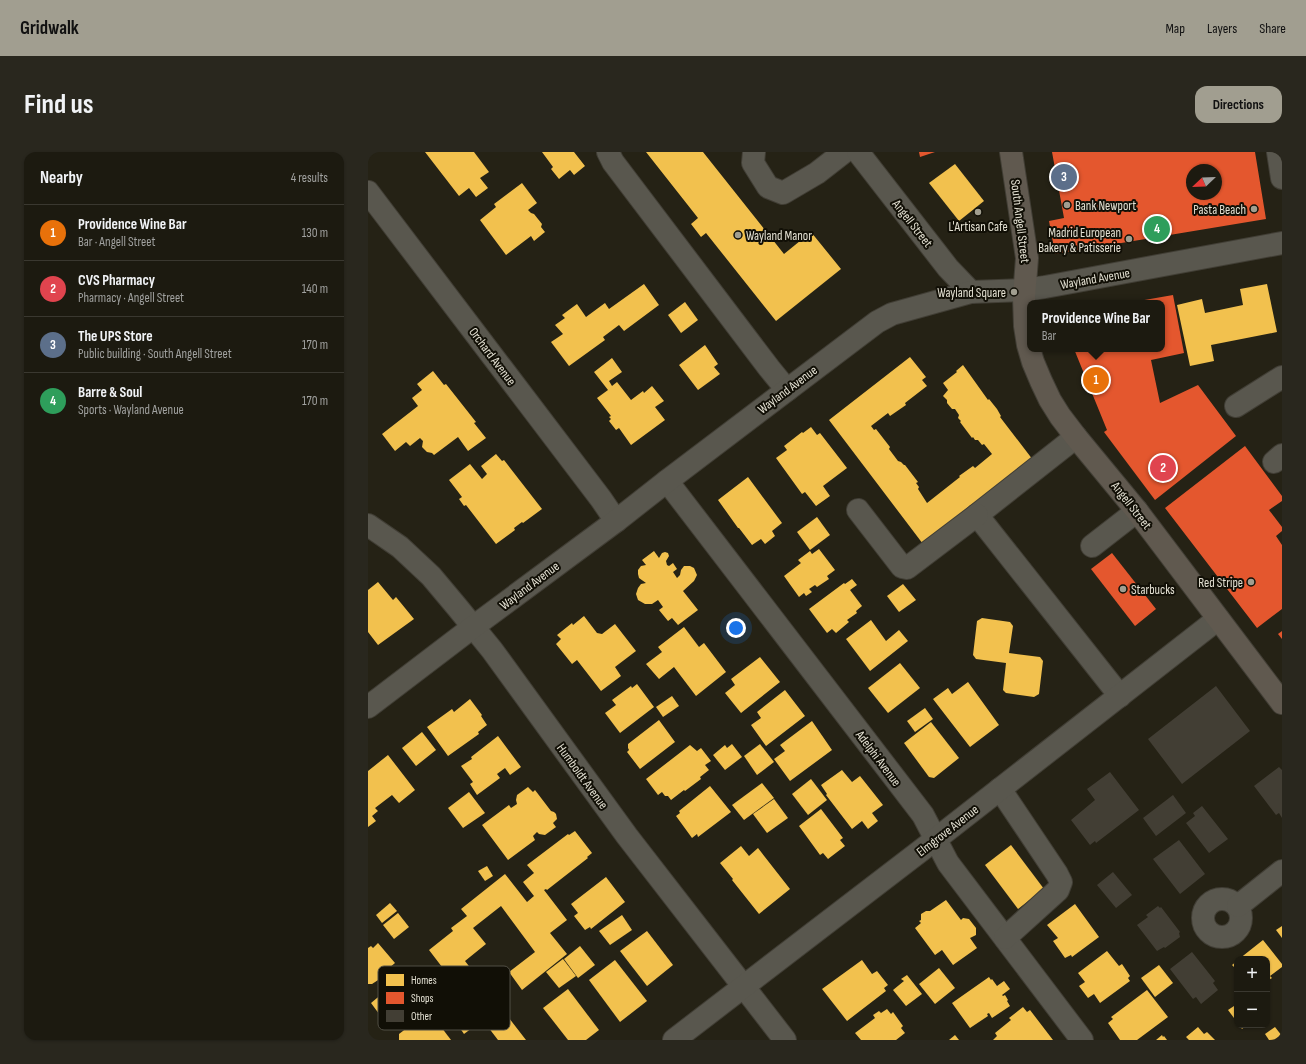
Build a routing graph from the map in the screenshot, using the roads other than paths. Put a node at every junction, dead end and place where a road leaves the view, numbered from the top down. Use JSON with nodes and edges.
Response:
{"nodes":[{"id":1,"x":608,"y":152,"type":"edge"},
{"id":2,"x":754,"y":152,"type":"edge"},
{"id":3,"x":844,"y":152,"type":"edge"},
{"id":4,"x":858,"y":152,"type":"edge"},
{"id":5,"x":1011,"y":152,"type":"edge"},
{"id":6,"x":1278,"y":152,"type":"edge"},
{"id":7,"x":1282,"y":178,"type":"edge"},
{"id":8,"x":368,"y":192,"type":"edge"},
{"id":9,"x":1282,"y":243,"type":"edge"},
{"id":10,"x":1025,"y":290,"type":"junction"},
{"id":11,"x":971,"y":292,"type":"junction"},
{"id":12,"x":1027,"y":339,"type":"edge"},
{"id":13,"x":1030,"y":352,"type":"edge"},
{"id":14,"x":1282,"y":377,"type":"edge"},
{"id":15,"x":787,"y":390,"type":"junction"},
{"id":16,"x":1236,"y":406,"type":"dead end"},
{"id":17,"x":1076,"y":437,"type":"junction"},
{"id":18,"x":667,"y":481,"type":"junction"},
{"id":19,"x":858,"y":510,"type":"dead end"},
{"id":20,"x":1137,"y":511,"type":"junction"},
{"id":21,"x":977,"y":515,"type":"junction"},
{"id":22,"x":616,"y":521,"type":"junction"},
{"id":23,"x":368,"y":525,"type":"edge"},
{"id":24,"x":1092,"y":546,"type":"dead end"},
{"id":25,"x":1218,"y":620,"type":"junction"},
{"id":26,"x":473,"y":627,"type":"junction"},
{"id":27,"x":1120,"y":696,"type":"junction"},
{"id":28,"x":1282,"y":703,"type":"edge"},
{"id":29,"x":368,"y":707,"type":"edge"},
{"id":30,"x":1000,"y":789,"type":"junction"},
{"id":31,"x":936,"y":839,"type":"junction"},
{"id":32,"x":1282,"y":871,"type":"edge"},
{"id":33,"x":1238,"y":906,"type":"dead end"},
{"id":34,"x":1005,"y":938,"type":"junction"},
{"id":35,"x":744,"y":986,"type":"junction"},
{"id":36,"x":674,"y":1040,"type":"edge"},
{"id":37,"x":786,"y":1040,"type":"edge"},
{"id":38,"x":1082,"y":1040,"type":"edge"}],
"edges":[{"from":1,"to":15,"type":"street"},
{"from":2,"to":3,"type":"street"},
{"from":4,"to":11,"type":"street","name":"Angell Street"},
{"from":5,"to":10,"type":"main road","name":"South Angell Street"},
{"from":6,"to":7,"type":"street"},
{"from":8,"to":22,"type":"street","name":"Orchard Avenue"},
{"from":9,"to":10,"type":"street","name":"Wayland Avenue"},
{"from":10,"to":11,"type":"street","name":"Wayland Avenue"},
{"from":10,"to":12,"type":"main road","name":"Angell Street"},
{"from":11,"to":15,"type":"street","name":"Wayland Avenue"},
{"from":13,"to":17,"type":"main road","name":"Angell Street"},
{"from":14,"to":16,"type":"street"},
{"from":15,"to":18,"type":"street","name":"Wayland Avenue"},
{"from":17,"to":20,"type":"main road","name":"Angell Street"},
{"from":17,"to":21,"type":"street"},
{"from":18,"to":22,"type":"street","name":"Wayland Avenue"},
{"from":18,"to":31,"type":"street","name":"Adelphi Avenue"},
{"from":19,"to":21,"type":"street"},
{"from":20,"to":24,"type":"street"},
{"from":20,"to":25,"type":"main road","name":"Angell Street"},
{"from":21,"to":27,"type":"street"},
{"from":22,"to":26,"type":"street","name":"Wayland Avenue"},
{"from":23,"to":26,"type":"street","name":"Humboldt Avenue"},
{"from":25,"to":27,"type":"street","name":"Elmgrove Avenue"},
{"from":25,"to":28,"type":"main road","name":"Angell Street"},
{"from":26,"to":29,"type":"street","name":"Wayland Avenue"},
{"from":26,"to":35,"type":"street","name":"Humboldt Avenue"},
{"from":27,"to":30,"type":"street","name":"Elmgrove Avenue"},
{"from":30,"to":31,"type":"street","name":"Elmgrove Avenue"},
{"from":30,"to":34,"type":"street"},
{"from":31,"to":34,"type":"street","name":"Adelphi Avenue"},
{"from":31,"to":35,"type":"street","name":"Elmgrove Avenue"},
{"from":32,"to":33,"type":"street"},
{"from":34,"to":38,"type":"street","name":"Adelphi Avenue"},
{"from":35,"to":36,"type":"street","name":"Elmgrove Avenue"},
{"from":35,"to":37,"type":"street","name":"Humboldt Avenue"}]}
